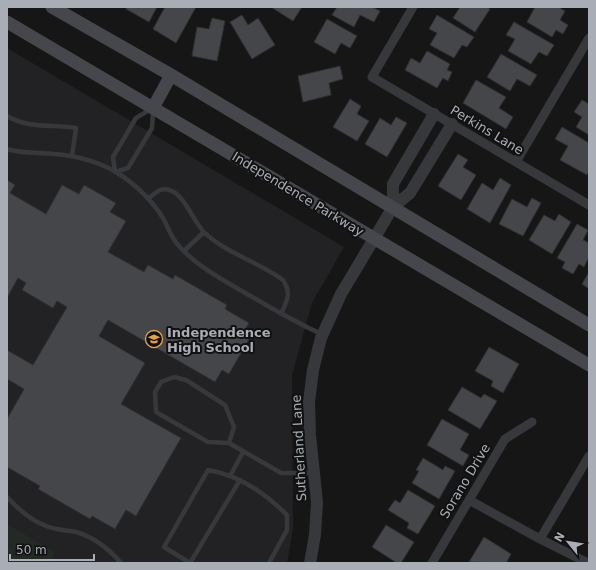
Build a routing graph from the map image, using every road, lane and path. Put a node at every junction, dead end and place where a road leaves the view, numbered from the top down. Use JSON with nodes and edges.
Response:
{"nodes":[{"id":1,"x":52,"y":7,"type":"edge"},
{"id":2,"x":413,"y":7,"type":"edge"},
{"id":3,"x":7,"y":22,"type":"edge"},
{"id":4,"x":589,"y":38,"type":"edge"},
{"id":5,"x":172,"y":76,"type":"junction"},
{"id":6,"x":153,"y":108,"type":"junction"},
{"id":7,"x":434,"y":114,"type":"junction"},
{"id":8,"x":7,"y":116,"type":"edge"},
{"id":9,"x":452,"y":124,"type":"junction"},
{"id":10,"x":7,"y":149,"type":"edge"},
{"id":11,"x":72,"y":156,"type":"junction"},
{"id":12,"x":516,"y":162,"type":"junction"},
{"id":13,"x":115,"y":172,"type":"junction"},
{"id":14,"x":148,"y":199,"type":"junction"},
{"id":15,"x":589,"y":205,"type":"edge"},
{"id":16,"x":393,"y":207,"type":"junction"},
{"id":17,"x":204,"y":232,"type":"junction"},
{"id":18,"x":374,"y":239,"type":"junction"},
{"id":19,"x":184,"y":251,"type":"junction"},
{"id":20,"x":281,"y":314,"type":"junction"},
{"id":21,"x":589,"y":325,"type":"edge"},
{"id":22,"x":322,"y":334,"type":"junction"},
{"id":23,"x":589,"y":365,"type":"edge"},
{"id":24,"x":532,"y":422,"type":"dead end"},
{"id":25,"x":229,"y":443,"type":"junction"},
{"id":26,"x":243,"y":452,"type":"junction"},
{"id":27,"x":589,"y":456,"type":"edge"},
{"id":28,"x":314,"y":473,"type":"junction"},
{"id":29,"x":230,"y":476,"type":"junction"},
{"id":30,"x":240,"y":480,"type":"junction"},
{"id":31,"x":7,"y":497,"type":"edge"},
{"id":32,"x":469,"y":500,"type":"junction"},
{"id":33,"x":540,"y":539,"type":"junction"},
{"id":34,"x":121,"y":563,"type":"edge"},
{"id":35,"x":190,"y":563,"type":"edge"},
{"id":36,"x":269,"y":563,"type":"edge"},
{"id":37,"x":310,"y":563,"type":"edge"},
{"id":38,"x":432,"y":563,"type":"edge"},
{"id":39,"x":588,"y":563,"type":"edge"}],
"edges":[{"from":1,"to":5,"type":"main road"},
{"from":2,"to":7,"type":"street","name":"Perkins Lane"},
{"from":3,"to":6,"type":"main road","name":"Independence Parkway"},
{"from":4,"to":12,"type":"street"},
{"from":5,"to":6,"type":"main road"},
{"from":5,"to":16,"type":"main road"},
{"from":6,"to":13,"type":"lane"},
{"from":6,"to":13,"type":"lane"},
{"from":6,"to":18,"type":"main road","name":"Independence Parkway"},
{"from":7,"to":9,"type":"street","name":"Perkins Lane"},
{"from":7,"to":16,"type":"street"},
{"from":8,"to":11,"type":"lane"},
{"from":9,"to":12,"type":"street","name":"Perkins Lane"},
{"from":9,"to":16,"type":"street","name":"Sutherland Lane"},
{"from":10,"to":11,"type":"lane"},
{"from":11,"to":13,"type":"lane"},
{"from":12,"to":15,"type":"street","name":"Perkins Lane"},
{"from":13,"to":14,"type":"lane"},
{"from":14,"to":17,"type":"lane"},
{"from":14,"to":19,"type":"lane"},
{"from":16,"to":18,"type":"street","name":"Sutherland Lane"},
{"from":16,"to":21,"type":"main road"},
{"from":17,"to":19,"type":"lane"},
{"from":17,"to":20,"type":"lane"},
{"from":18,"to":22,"type":"street","name":"Sutherland Lane"},
{"from":18,"to":23,"type":"main road","name":"Independence Parkway"},
{"from":19,"to":20,"type":"lane"},
{"from":20,"to":22,"type":"lane"},
{"from":22,"to":28,"type":"street","name":"Sutherland Lane"},
{"from":24,"to":32,"type":"street","name":"Sorano Drive"},
{"from":25,"to":25,"type":"lane"},
{"from":25,"to":26,"type":"lane"},
{"from":26,"to":28,"type":"lane"},
{"from":26,"to":29,"type":"lane"},
{"from":27,"to":33,"type":"street"},
{"from":28,"to":37,"type":"street","name":"Sutherland Lane"},
{"from":29,"to":30,"type":"lane"},
{"from":29,"to":35,"type":"lane"},
{"from":30,"to":35,"type":"lane"},
{"from":30,"to":36,"type":"lane"},
{"from":31,"to":34,"type":"lane"},
{"from":32,"to":33,"type":"street"},
{"from":32,"to":38,"type":"street","name":"Sorano Drive"},
{"from":33,"to":39,"type":"street"}]}
